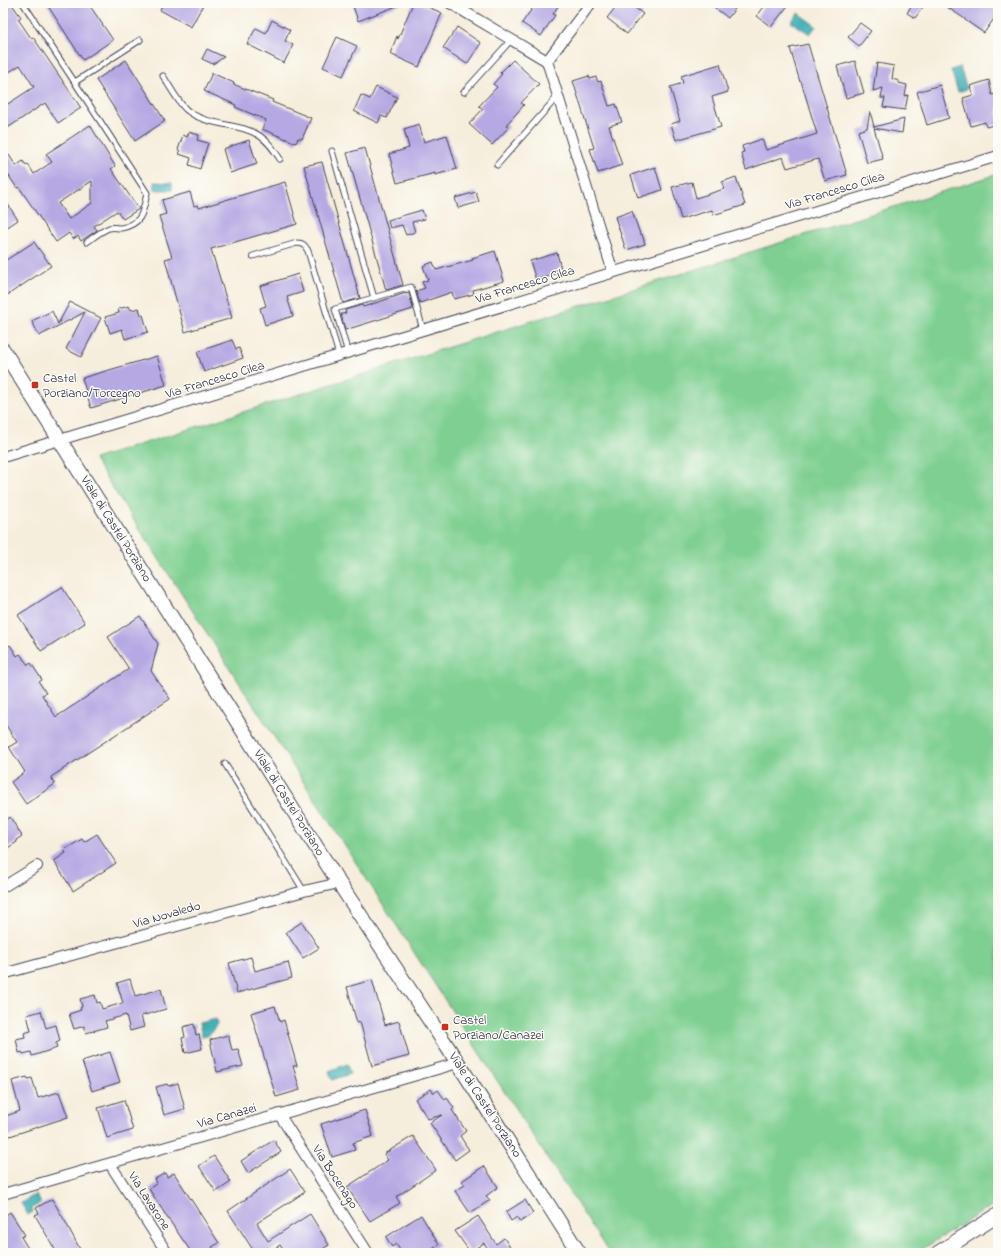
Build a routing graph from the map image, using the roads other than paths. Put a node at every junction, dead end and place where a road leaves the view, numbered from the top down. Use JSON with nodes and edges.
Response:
{"nodes":[{"id":1,"x":23,"y":3,"type":"edge"},
{"id":2,"x":450,"y":3,"type":"edge"},
{"id":3,"x":591,"y":3,"type":"edge"},
{"id":4,"x":140,"y":40,"type":"dead end"},
{"id":5,"x":511,"y":40,"type":"junction"},
{"id":6,"x":547,"y":61,"type":"junction"},
{"id":7,"x":164,"y":76,"type":"dead end"},
{"id":8,"x":75,"y":82,"type":"junction"},
{"id":9,"x":464,"y":92,"type":"dead end"},
{"id":10,"x":558,"y":96,"type":"junction"},
{"id":11,"x":332,"y":151,"type":"dead end"},
{"id":12,"x":998,"y":156,"type":"edge"},
{"id":13,"x":280,"y":159,"type":"dead end"},
{"id":14,"x":497,"y":165,"type":"dead end"},
{"id":15,"x":87,"y":242,"type":"dead end"},
{"id":16,"x":253,"y":256,"type":"dead end"},
{"id":17,"x":613,"y":272,"type":"junction"},
{"id":18,"x":374,"y":298,"type":"junction"},
{"id":19,"x":423,"y":330,"type":"junction"},
{"id":20,"x":3,"y":350,"type":"edge"},
{"id":21,"x":344,"y":354,"type":"junction"},
{"id":22,"x":60,"y":440,"type":"junction"},
{"id":23,"x":3,"y":457,"type":"edge"},
{"id":24,"x":225,"y":764,"type":"dead end"},
{"id":25,"x":37,"y":866,"type":"dead end"},
{"id":26,"x":339,"y":883,"type":"junction"},
{"id":27,"x":3,"y":887,"type":"edge"},
{"id":28,"x":304,"y":891,"type":"junction"},
{"id":29,"x":3,"y":974,"type":"edge"},
{"id":30,"x":458,"y":1063,"type":"junction"},
{"id":31,"x":279,"y":1114,"type":"junction"},
{"id":32,"x":110,"y":1164,"type":"junction"},
{"id":33,"x":3,"y":1194,"type":"edge"},
{"id":34,"x":998,"y":1215,"type":"edge"},
{"id":35,"x":167,"y":1253,"type":"edge"},
{"id":36,"x":368,"y":1253,"type":"edge"},
{"id":37,"x":579,"y":1253,"type":"edge"},
{"id":38,"x":938,"y":1253,"type":"edge"}],
"edges":[{"from":1,"to":8,"type":"lane"},
{"from":2,"to":5,"type":"street"},
{"from":3,"to":6,"type":"street"},
{"from":4,"to":8,"type":"lane"},
{"from":5,"to":6,"type":"street"},
{"from":5,"to":9,"type":"lane"},
{"from":6,"to":10,"type":"street"},
{"from":7,"to":13,"type":"lane"},
{"from":8,"to":15,"type":"lane"},
{"from":10,"to":14,"type":"lane"},
{"from":10,"to":17,"type":"street"},
{"from":11,"to":18,"type":"lane"},
{"from":12,"to":17,"type":"street","name":"Via Francesco Cilea"},
{"from":16,"to":21,"type":"lane"},
{"from":17,"to":19,"type":"street","name":"Via Francesco Cilea"},
{"from":18,"to":19,"type":"lane"},
{"from":18,"to":21,"type":"lane"},
{"from":19,"to":21,"type":"street","name":"Via Francesco Cilea"},
{"from":20,"to":22,"type":"street","name":"Viale di Castel Porziano"},
{"from":21,"to":22,"type":"street","name":"Via Francesco Cilea"},
{"from":22,"to":23,"type":"street","name":"Via Francesco Cilea"},
{"from":22,"to":26,"type":"street","name":"Viale di Castel Porziano"},
{"from":24,"to":28,"type":"lane"},
{"from":25,"to":27,"type":"street"},
{"from":26,"to":28,"type":"street","name":"Via Novaledo"},
{"from":26,"to":30,"type":"street","name":"Viale di Castel Porziano"},
{"from":28,"to":29,"type":"street","name":"Via Novaledo"},
{"from":30,"to":31,"type":"street","name":"Via Canazei"},
{"from":30,"to":37,"type":"street","name":"Viale di Castel Porziano"},
{"from":31,"to":32,"type":"street","name":"Via Canazei"},
{"from":31,"to":36,"type":"street","name":"Via Bocenago"},
{"from":32,"to":33,"type":"street","name":"Via Canazei"},
{"from":32,"to":35,"type":"street","name":"Via Lavarone"},
{"from":34,"to":38,"type":"street"}]}
